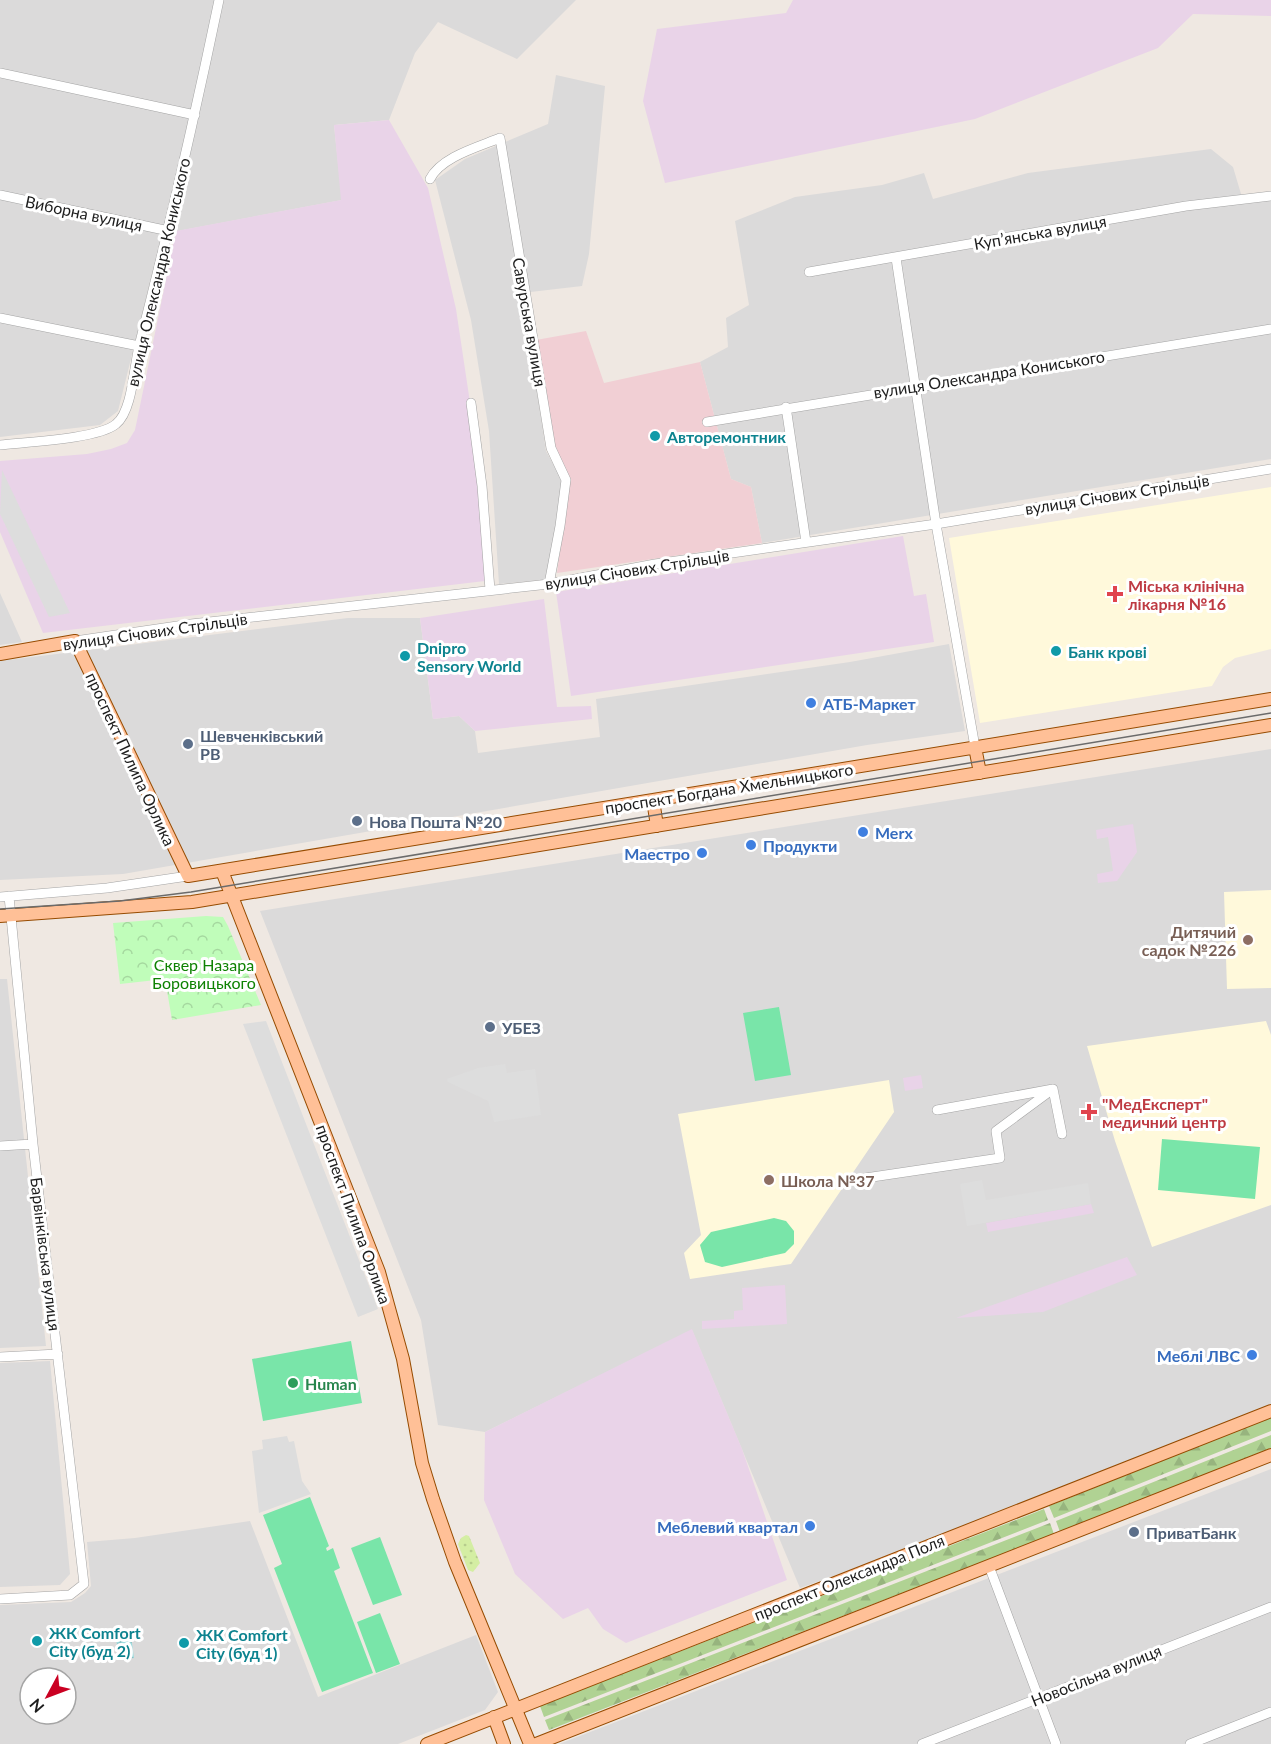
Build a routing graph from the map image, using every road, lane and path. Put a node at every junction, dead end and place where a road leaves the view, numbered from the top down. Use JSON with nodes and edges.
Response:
{"nodes":[{"id":1,"x":219,"y":0,"type":"edge"},
{"id":2,"x":0,"y":73,"type":"edge"},
{"id":3,"x":195,"y":114,"type":"junction"},
{"id":4,"x":430,"y":179,"type":"dead end"},
{"id":5,"x":0,"y":195,"type":"edge"},
{"id":6,"x":1271,"y":196,"type":"edge"},
{"id":7,"x":169,"y":231,"type":"junction"},
{"id":8,"x":896,"y":258,"type":"junction"},
{"id":9,"x":809,"y":272,"type":"dead end"},
{"id":10,"x":0,"y":318,"type":"edge"},
{"id":11,"x":1271,"y":329,"type":"edge"},
{"id":12,"x":139,"y":346,"type":"junction"},
{"id":13,"x":916,"y":387,"type":"junction"},
{"id":14,"x":471,"y":403,"type":"dead end"},
{"id":15,"x":786,"y":407,"type":"junction"},
{"id":16,"x":707,"y":422,"type":"dead end"},
{"id":17,"x":0,"y":445,"type":"edge"},
{"id":18,"x":1271,"y":469,"type":"edge"},
{"id":19,"x":936,"y":524,"type":"junction"},
{"id":20,"x":806,"y":542,"type":"junction"},
{"id":21,"x":549,"y":584,"type":"junction"},
{"id":22,"x":490,"y":590,"type":"junction"},
{"id":23,"x":75,"y":641,"type":"junction"},
{"id":24,"x":0,"y":654,"type":"edge"},
{"id":25,"x":1271,"y":699,"type":"edge"},
{"id":26,"x":1271,"y":725,"type":"edge"},
{"id":27,"x":975,"y":747,"type":"junction"},
{"id":28,"x":980,"y":773,"type":"junction"},
{"id":29,"x":653,"y":800,"type":"junction"},
{"id":30,"x":657,"y":826,"type":"junction"},
{"id":31,"x":222,"y":871,"type":"junction"},
{"id":32,"x":188,"y":876,"type":"junction"},
{"id":33,"x":4,"y":896,"type":"edge"},
{"id":34,"x":231,"y":896,"type":"junction"},
{"id":35,"x":5,"y":915,"type":"edge"},
{"id":36,"x":1053,"y":1089,"type":"junction"},
{"id":37,"x":937,"y":1110,"type":"dead end"},
{"id":38,"x":1062,"y":1134,"type":"dead end"},
{"id":39,"x":33,"y":1144,"type":"junction"},
{"id":40,"x":0,"y":1146,"type":"edge"},
{"id":41,"x":852,"y":1180,"type":"dead end"},
{"id":42,"x":58,"y":1354,"type":"junction"},
{"id":43,"x":0,"y":1358,"type":"edge"},
{"id":44,"x":1271,"y":1411,"type":"edge"},
{"id":45,"x":1271,"y":1455,"type":"edge"},
{"id":46,"x":989,"y":1566,"type":"junction"},
{"id":47,"x":0,"y":1599,"type":"edge"},
{"id":48,"x":1271,"y":1606,"type":"edge"},
{"id":49,"x":1040,"y":1698,"type":"junction"},
{"id":50,"x":516,"y":1709,"type":"junction"},
{"id":51,"x":1271,"y":1712,"type":"edge"},
{"id":52,"x":494,"y":1717,"type":"junction"},
{"id":53,"x":427,"y":1744,"type":"edge"},
{"id":54,"x":504,"y":1744,"type":"edge"},
{"id":55,"x":530,"y":1744,"type":"edge"},
{"id":56,"x":536,"y":1744,"type":"edge"},
{"id":57,"x":922,"y":1744,"type":"edge"},
{"id":58,"x":1056,"y":1744,"type":"edge"},
{"id":59,"x":1190,"y":1744,"type":"edge"}],
"edges":[{"from":1,"to":3,"type":"street","name":"вулиця Олександра Кониського"},
{"from":2,"to":3,"type":"street"},
{"from":3,"to":7,"type":"street","name":"вулиця Олександра Кониського"},
{"from":4,"to":21,"type":"street","name":"Савурська вулиця"},
{"from":5,"to":7,"type":"street","name":"Виборна вулиця"},
{"from":6,"to":8,"type":"street","name":"Купʼянська вулиця"},
{"from":7,"to":12,"type":"street","name":"вулиця Олександра Кониського"},
{"from":8,"to":9,"type":"street","name":"Купʼянська вулиця"},
{"from":8,"to":13,"type":"street"},
{"from":10,"to":12,"type":"street"},
{"from":11,"to":13,"type":"street","name":"вулиця Олександра Кониського"},
{"from":12,"to":17,"type":"street","name":"вулиця Олександра Кониського"},
{"from":13,"to":15,"type":"street","name":"вулиця Олександра Кониського"},
{"from":13,"to":19,"type":"street"},
{"from":14,"to":22,"type":"street"},
{"from":15,"to":16,"type":"street","name":"вулиця Олександра Кониського"},
{"from":15,"to":20,"type":"street"},
{"from":18,"to":19,"type":"street","name":"вулиця Січових Стрільців"},
{"from":19,"to":20,"type":"street","name":"вулиця Січових Стрільців"},
{"from":19,"to":27,"type":"street"},
{"from":20,"to":21,"type":"street","name":"вулиця Січових Стрільців"},
{"from":21,"to":22,"type":"street","name":"вулиця Січових Стрільців"},
{"from":22,"to":23,"type":"street","name":"вулиця Січових Стрільців"},
{"from":23,"to":24,"type":"main road","name":"вулиця Січових Стрільців"},
{"from":23,"to":32,"type":"main road","name":"проспект Пилипа Орлика"},
{"from":25,"to":27,"type":"main road","name":"проспект Богдана Хмельницького"},
{"from":26,"to":28,"type":"main road","name":"проспект Богдана Хмельницького"},
{"from":27,"to":28,"type":"main road"},
{"from":27,"to":29,"type":"main road","name":"проспект Богдана Хмельницького"},
{"from":28,"to":30,"type":"main road","name":"проспект Богдана Хмельницького"},
{"from":29,"to":30,"type":"main road"},
{"from":29,"to":31,"type":"main road","name":"проспект Богдана Хмельницького"},
{"from":30,"to":34,"type":"main road","name":"проспект Богдана Хмельницького"},
{"from":31,"to":32,"type":"main road","name":"проспект Богдана Хмельницького"},
{"from":31,"to":34,"type":"main road","name":"проспект Пилипа Орлика"},
{"from":32,"to":33,"type":"street"},
{"from":33,"to":35,"type":"street","name":"Барвінківська вулиця"},
{"from":34,"to":35,"type":"main road","name":"проспект Богдана Хмельницького"},
{"from":34,"to":50,"type":"main road","name":"проспект Пилипа Орлика"},
{"from":35,"to":39,"type":"street","name":"Барвінківська вулиця"},
{"from":36,"to":37,"type":"street"},
{"from":36,"to":38,"type":"street"},
{"from":36,"to":41,"type":"street"},
{"from":39,"to":40,"type":"street"},
{"from":39,"to":42,"type":"street","name":"Барвінківська вулиця"},
{"from":42,"to":43,"type":"street"},
{"from":42,"to":47,"type":"street","name":"Барвінківська вулиця"},
{"from":44,"to":50,"type":"main road","name":"проспект Олександра Поля"},
{"from":45,"to":46,"type":"main road"},
{"from":46,"to":49,"type":"street"},
{"from":46,"to":56,"type":"main road"},
{"from":48,"to":49,"type":"street","name":"Новосільна вулиця"},
{"from":49,"to":57,"type":"street","name":"Новосільна вулиця"},
{"from":49,"to":58,"type":"street"},
{"from":50,"to":52,"type":"main road","name":"проспект Олександра Поля"},
{"from":50,"to":55,"type":"main road","name":"проспект Пилипа Орлика"},
{"from":51,"to":59,"type":"street"},
{"from":52,"to":53,"type":"main road","name":"проспект Олександра Поля"},
{"from":52,"to":54,"type":"main road"}]}
